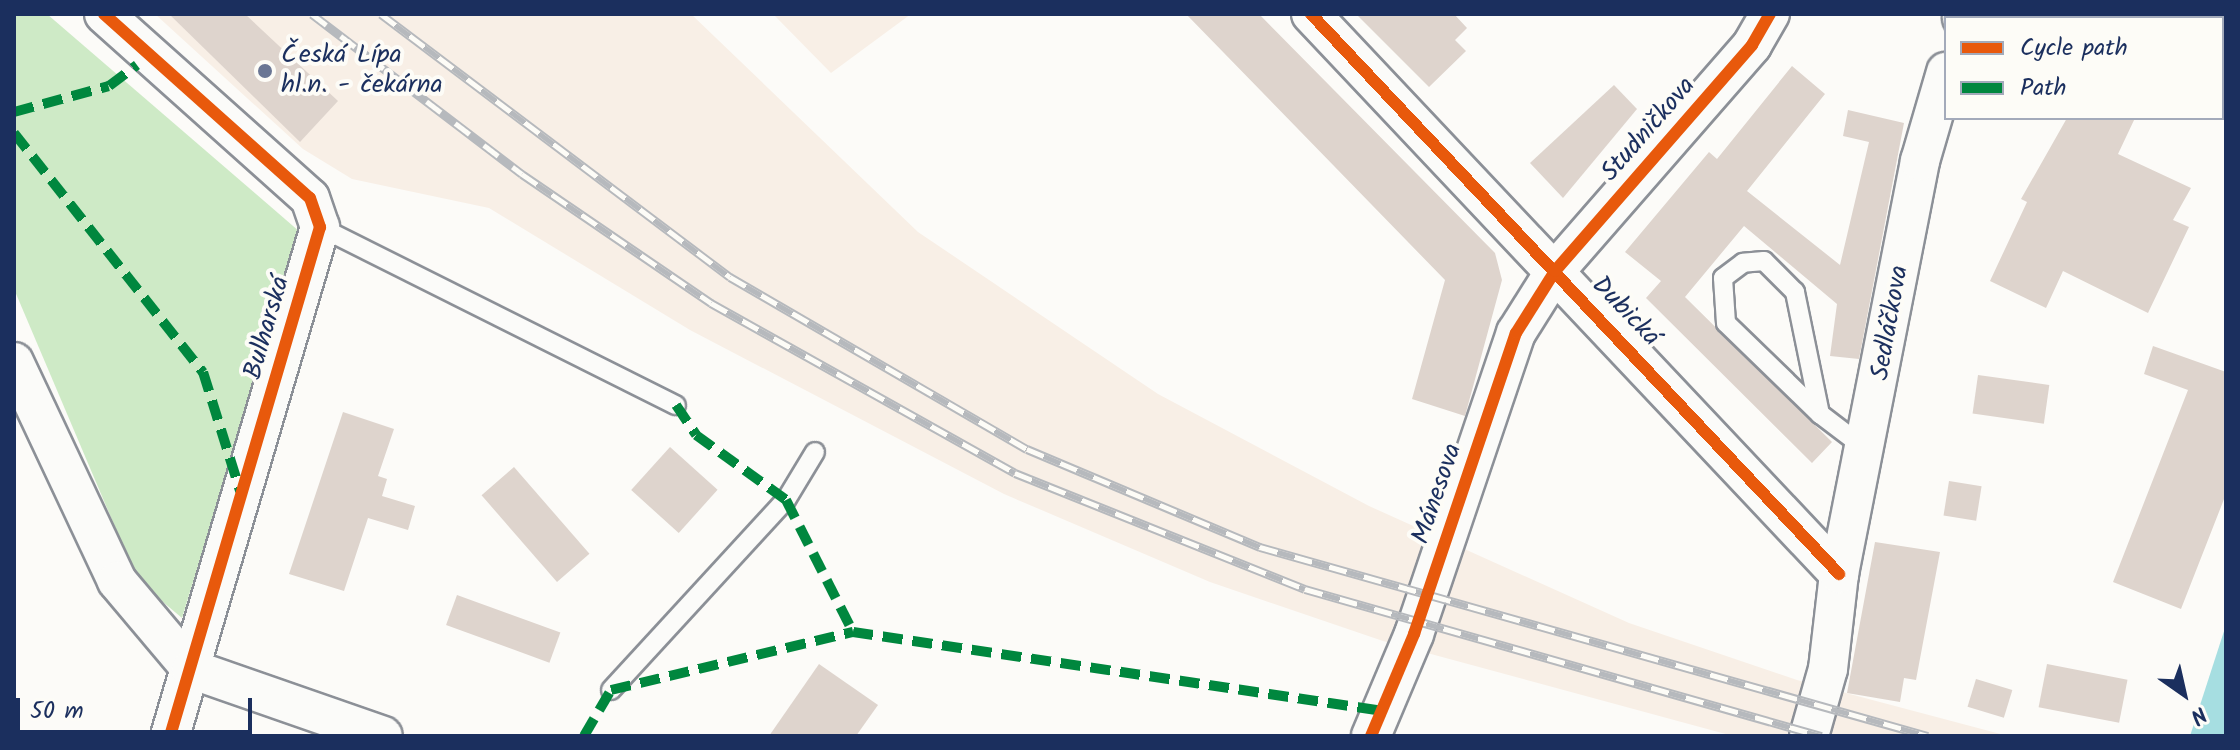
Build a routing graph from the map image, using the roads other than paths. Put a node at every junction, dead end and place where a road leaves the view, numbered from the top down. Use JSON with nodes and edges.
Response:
{"nodes":[{"id":1,"x":104,"y":14,"type":"edge"},
{"id":2,"x":1311,"y":14,"type":"edge"},
{"id":3,"x":1770,"y":14,"type":"edge"},
{"id":4,"x":1944,"y":79,"type":"edge"},
{"id":5,"x":320,"y":227,"type":"junction"},
{"id":6,"x":1555,"y":271,"type":"junction"},
{"id":7,"x":14,"y":362,"type":"edge"},
{"id":8,"x":676,"y":405,"type":"dead end"},
{"id":9,"x":1820,"y":414,"type":"junction"},
{"id":10,"x":1868,"y":451,"type":"junction"},
{"id":11,"x":815,"y":452,"type":"dead end"},
{"id":12,"x":1839,"y":574,"type":"junction"},
{"id":13,"x":191,"y":669,"type":"junction"},
{"id":14,"x":611,"y":690,"type":"dead end"},
{"id":15,"x":170,"y":736,"type":"edge"},
{"id":16,"x":383,"y":736,"type":"edge"},
{"id":17,"x":1371,"y":736,"type":"edge"},
{"id":18,"x":1809,"y":736,"type":"edge"}],
"edges":[{"from":1,"to":5,"type":"street"},
{"from":2,"to":6,"type":"street","name":"Dubická"},
{"from":3,"to":6,"type":"street","name":"Studničkova"},
{"from":4,"to":10,"type":"street","name":"Sedláčkova"},
{"from":5,"to":8,"type":"lane"},
{"from":5,"to":13,"type":"street","name":"Bulharská"},
{"from":6,"to":12,"type":"street","name":"Dubická"},
{"from":6,"to":17,"type":"street","name":"Mánesova"},
{"from":7,"to":13,"type":"street"},
{"from":9,"to":9,"type":"lane"},
{"from":9,"to":10,"type":"lane"},
{"from":10,"to":12,"type":"street","name":"Sedláčkova"},
{"from":11,"to":14,"type":"lane"},
{"from":12,"to":18,"type":"street"},
{"from":13,"to":15,"type":"street","name":"Bulharská"},
{"from":13,"to":16,"type":"street"}]}
